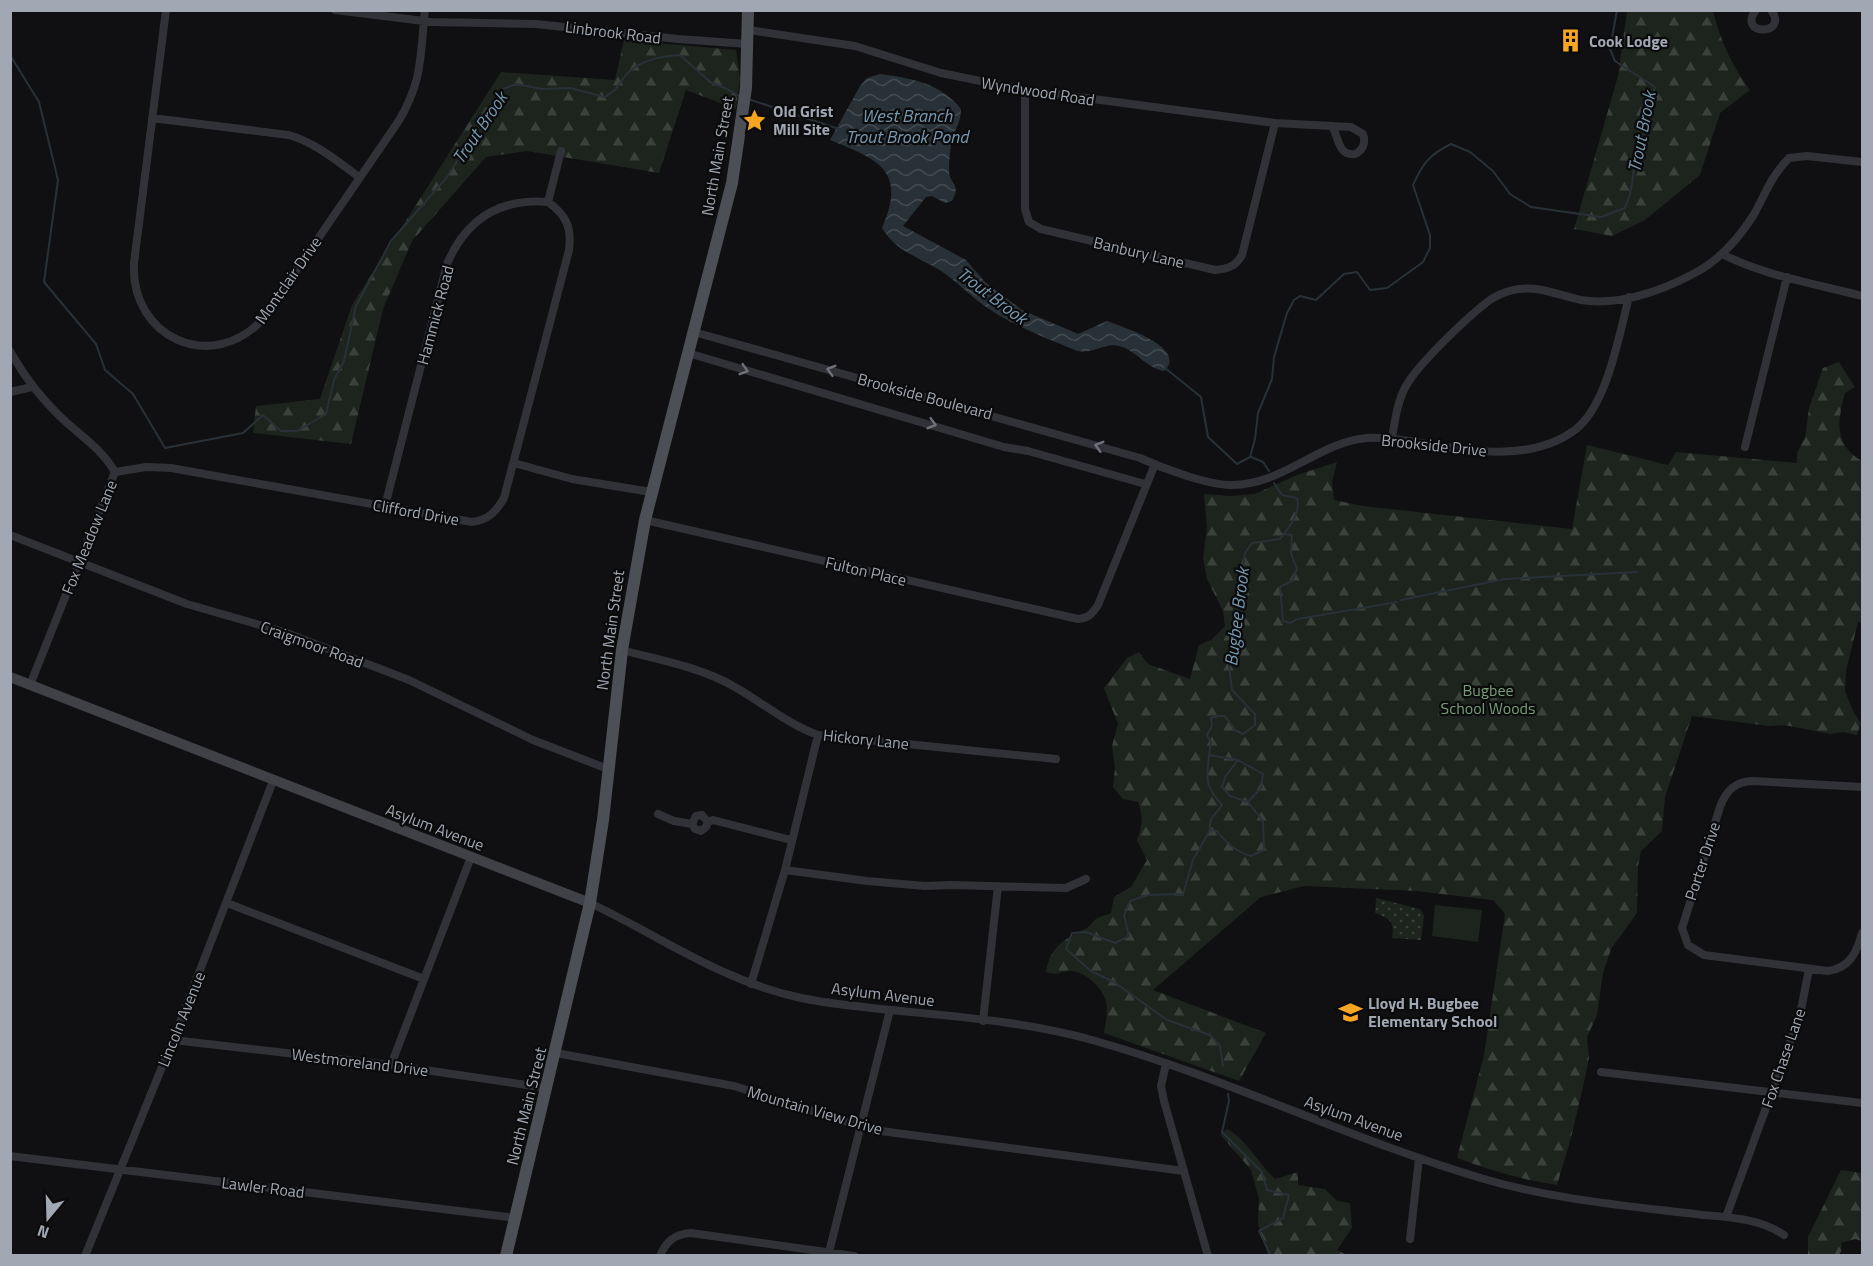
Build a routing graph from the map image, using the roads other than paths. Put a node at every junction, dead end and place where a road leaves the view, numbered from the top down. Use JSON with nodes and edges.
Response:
{"nodes":[{"id":1,"x":166,"y":10,"type":"edge"},
{"id":2,"x":335,"y":10,"type":"edge"},
{"id":3,"x":425,"y":10,"type":"edge"},
{"id":4,"x":748,"y":10,"type":"edge"},
{"id":5,"x":1756,"y":10,"type":"edge"},
{"id":6,"x":1771,"y":10,"type":"edge"},
{"id":7,"x":424,"y":21,"type":"junction"},
{"id":8,"x":748,"y":30,"type":"junction"},
{"id":9,"x":748,"y":44,"type":"junction"},
{"id":10,"x":1026,"y":90,"type":"junction"},
{"id":11,"x":152,"y":118,"type":"junction"},
{"id":12,"x":1275,"y":123,"type":"junction"},
{"id":13,"x":1332,"y":126,"type":"junction"},
{"id":14,"x":561,"y":151,"type":"dead end"},
{"id":15,"x":1863,"y":162,"type":"edge"},
{"id":16,"x":359,"y":177,"type":"junction"},
{"id":17,"x":548,"y":202,"type":"junction"},
{"id":18,"x":1724,"y":255,"type":"junction"},
{"id":19,"x":1787,"y":277,"type":"junction"},
{"id":20,"x":1863,"y":296,"type":"edge"},
{"id":21,"x":1629,"y":297,"type":"junction"},
{"id":22,"x":694,"y":332,"type":"junction"},
{"id":23,"x":10,"y":351,"type":"edge"},
{"id":24,"x":688,"y":353,"type":"junction"},
{"id":25,"x":32,"y":387,"type":"junction"},
{"id":26,"x":10,"y":392,"type":"edge"},
{"id":27,"x":1392,"y":438,"type":"junction"},
{"id":28,"x":1745,"y":447,"type":"dead end"},
{"id":29,"x":514,"y":463,"type":"junction"},
{"id":30,"x":1155,"y":464,"type":"junction"},
{"id":31,"x":115,"y":472,"type":"junction"},
{"id":32,"x":1145,"y":484,"type":"junction"},
{"id":33,"x":651,"y":492,"type":"junction"},
{"id":34,"x":385,"y":506,"type":"junction"},
{"id":35,"x":645,"y":520,"type":"junction"},
{"id":36,"x":10,"y":535,"type":"edge"},
{"id":37,"x":78,"y":561,"type":"junction"},
{"id":38,"x":622,"y":650,"type":"junction"},
{"id":39,"x":10,"y":677,"type":"edge"},
{"id":40,"x":30,"y":685,"type":"junction"},
{"id":41,"x":818,"y":735,"type":"junction"},
{"id":42,"x":1056,"y":759,"type":"dead end"},
{"id":43,"x":608,"y":769,"type":"junction"},
{"id":44,"x":273,"y":781,"type":"junction"},
{"id":45,"x":1863,"y":787,"type":"edge"},
{"id":46,"x":658,"y":814,"type":"dead end"},
{"id":47,"x":791,"y":840,"type":"junction"},
{"id":48,"x":471,"y":856,"type":"junction"},
{"id":49,"x":785,"y":870,"type":"junction"},
{"id":50,"x":1086,"y":879,"type":"dead end"},
{"id":51,"x":998,"y":886,"type":"junction"},
{"id":52,"x":227,"y":903,"type":"junction"},
{"id":53,"x":590,"y":903,"type":"junction"},
{"id":54,"x":1863,"y":933,"type":"edge"},
{"id":55,"x":1809,"y":969,"type":"junction"},
{"id":56,"x":424,"y":979,"type":"junction"},
{"id":57,"x":751,"y":984,"type":"junction"},
{"id":58,"x":890,"y":1010,"type":"junction"},
{"id":59,"x":983,"y":1021,"type":"junction"},
{"id":60,"x":173,"y":1040,"type":"junction"},
{"id":61,"x":555,"y":1053,"type":"junction"},
{"id":62,"x":391,"y":1065,"type":"junction"},
{"id":63,"x":1166,"y":1065,"type":"junction"},
{"id":64,"x":1601,"y":1072,"type":"dead end"},
{"id":65,"x":547,"y":1088,"type":"junction"},
{"id":66,"x":1771,"y":1092,"type":"junction"},
{"id":67,"x":1863,"y":1103,"type":"edge"},
{"id":68,"x":860,"y":1127,"type":"junction"},
{"id":69,"x":10,"y":1156,"type":"edge"},
{"id":70,"x":1419,"y":1158,"type":"junction"},
{"id":71,"x":119,"y":1169,"type":"junction"},
{"id":72,"x":1184,"y":1171,"type":"junction"},
{"id":73,"x":1726,"y":1217,"type":"junction"},
{"id":74,"x":516,"y":1218,"type":"junction"},
{"id":75,"x":1784,"y":1235,"type":"dead end"},
{"id":76,"x":1410,"y":1239,"type":"dead end"},
{"id":77,"x":828,"y":1254,"type":"edge"},
{"id":78,"x":85,"y":1256,"type":"edge"},
{"id":79,"x":506,"y":1256,"type":"edge"},
{"id":80,"x":660,"y":1256,"type":"edge"},
{"id":81,"x":854,"y":1256,"type":"edge"},
{"id":82,"x":1208,"y":1256,"type":"edge"}],
"edges":[{"from":1,"to":11,"type":"street","name":"Montclair Drive"},
{"from":2,"to":7,"type":"street","name":"Linbrook Road"},
{"from":3,"to":7,"type":"street","name":"Montclair Drive"},
{"from":4,"to":8,"type":"main road","name":"North Main Street"},
{"from":5,"to":6,"type":"street"},
{"from":7,"to":9,"type":"street","name":"Linbrook Road"},
{"from":7,"to":16,"type":"street","name":"Montclair Drive"},
{"from":8,"to":9,"type":"main road","name":"North Main Street"},
{"from":8,"to":10,"type":"street","name":"Wyndwood Road"},
{"from":9,"to":22,"type":"main road","name":"North Main Street"},
{"from":10,"to":12,"type":"street","name":"Wyndwood Road"},
{"from":10,"to":12,"type":"street","name":"Banbury Lane"},
{"from":11,"to":16,"type":"street"},
{"from":11,"to":16,"type":"street","name":"Montclair Drive"},
{"from":12,"to":13,"type":"street","name":"Wyndwood Road"},
{"from":13,"to":13,"type":"street","name":"Wyndwood Road"},
{"from":14,"to":17,"type":"street"},
{"from":15,"to":18,"type":"street"},
{"from":17,"to":29,"type":"street","name":"Clifford Drive"},
{"from":17,"to":34,"type":"street","name":"Hammick Road"},
{"from":18,"to":19,"type":"street"},
{"from":18,"to":21,"type":"street"},
{"from":19,"to":20,"type":"street"},
{"from":19,"to":28,"type":"street"},
{"from":21,"to":27,"type":"street"},
{"from":21,"to":27,"type":"street","name":"Brookside Drive"},
{"from":22,"to":24,"type":"main road","name":"North Main Street"},
{"from":30,"to":22,"type":"street","name":"Brookside Boulevard","one_way":true},
{"from":23,"to":25,"type":"street","name":"Fox Meadow Lane"},
{"from":24,"to":32,"type":"street","name":"Brookside Boulevard","one_way":true},
{"from":24,"to":33,"type":"main road","name":"North Main Street"},
{"from":25,"to":26,"type":"street"},
{"from":25,"to":31,"type":"street","name":"Fox Meadow Lane"},
{"from":27,"to":30,"type":"street","name":"Brookside Drive"},
{"from":29,"to":33,"type":"street"},
{"from":29,"to":34,"type":"street","name":"Clifford Drive"},
{"from":30,"to":32,"type":"street"},
{"from":31,"to":34,"type":"street","name":"Clifford Drive"},
{"from":31,"to":37,"type":"street","name":"Fox Meadow Lane"},
{"from":32,"to":35,"type":"street","name":"Fulton Place"},
{"from":33,"to":35,"type":"main road","name":"North Main Street"},
{"from":35,"to":38,"type":"main road","name":"North Main Street"},
{"from":36,"to":37,"type":"street","name":"Craigmoor Road"},
{"from":37,"to":40,"type":"street","name":"Fox Meadow Lane"},
{"from":37,"to":43,"type":"street","name":"Craigmoor Road"},
{"from":38,"to":41,"type":"street","name":"Hickory Lane"},
{"from":38,"to":43,"type":"main road","name":"North Main Street"},
{"from":39,"to":40,"type":"main road","name":"Asylum Avenue"},
{"from":40,"to":44,"type":"main road","name":"Asylum Avenue"},
{"from":41,"to":42,"type":"street","name":"Hickory Lane"},
{"from":41,"to":47,"type":"street"},
{"from":43,"to":53,"type":"main road","name":"North Main Street"},
{"from":44,"to":48,"type":"main road","name":"Asylum Avenue"},
{"from":44,"to":52,"type":"street","name":"Lincoln Avenue"},
{"from":45,"to":55,"type":"street","name":"Porter Drive"},
{"from":46,"to":47,"type":"street"},
{"from":47,"to":49,"type":"street"},
{"from":48,"to":53,"type":"main road","name":"Asylum Avenue"},
{"from":48,"to":56,"type":"street"},
{"from":49,"to":51,"type":"street"},
{"from":49,"to":57,"type":"street"},
{"from":50,"to":51,"type":"street"},
{"from":51,"to":59,"type":"street"},
{"from":52,"to":56,"type":"street"},
{"from":52,"to":60,"type":"street","name":"Lincoln Avenue"},
{"from":53,"to":57,"type":"street","name":"Asylum Avenue"},
{"from":53,"to":61,"type":"main road","name":"North Main Street"},
{"from":54,"to":55,"type":"street"},
{"from":55,"to":66,"type":"street","name":"Fox Chase Lane"},
{"from":56,"to":62,"type":"street"},
{"from":57,"to":58,"type":"street","name":"Asylum Avenue"},
{"from":58,"to":59,"type":"street","name":"Asylum Avenue"},
{"from":58,"to":68,"type":"street"},
{"from":59,"to":63,"type":"street","name":"Asylum Avenue"},
{"from":60,"to":62,"type":"street","name":"Westmoreland Drive"},
{"from":60,"to":71,"type":"street","name":"Lincoln Avenue"},
{"from":61,"to":65,"type":"main road","name":"North Main Street"},
{"from":61,"to":68,"type":"street","name":"Mountain View Drive"},
{"from":62,"to":65,"type":"street","name":"Westmoreland Drive"},
{"from":63,"to":70,"type":"street","name":"Asylum Avenue"},
{"from":63,"to":72,"type":"street"},
{"from":64,"to":66,"type":"street"},
{"from":65,"to":74,"type":"main road","name":"North Main Street"},
{"from":66,"to":67,"type":"street"},
{"from":66,"to":73,"type":"street","name":"Fox Chase Lane"},
{"from":68,"to":72,"type":"street","name":"Mountain View Drive"},
{"from":68,"to":77,"type":"street"},
{"from":69,"to":71,"type":"street","name":"Lawler Road"},
{"from":70,"to":73,"type":"street","name":"Asylum Avenue"},
{"from":70,"to":76,"type":"street"},
{"from":71,"to":74,"type":"street","name":"Lawler Road"},
{"from":71,"to":78,"type":"street","name":"Lincoln Avenue"},
{"from":72,"to":82,"type":"street"},
{"from":73,"to":75,"type":"street","name":"Asylum Avenue"},
{"from":74,"to":79,"type":"main road","name":"North Main Street"},
{"from":77,"to":80,"type":"street"},
{"from":77,"to":81,"type":"street"}]}
